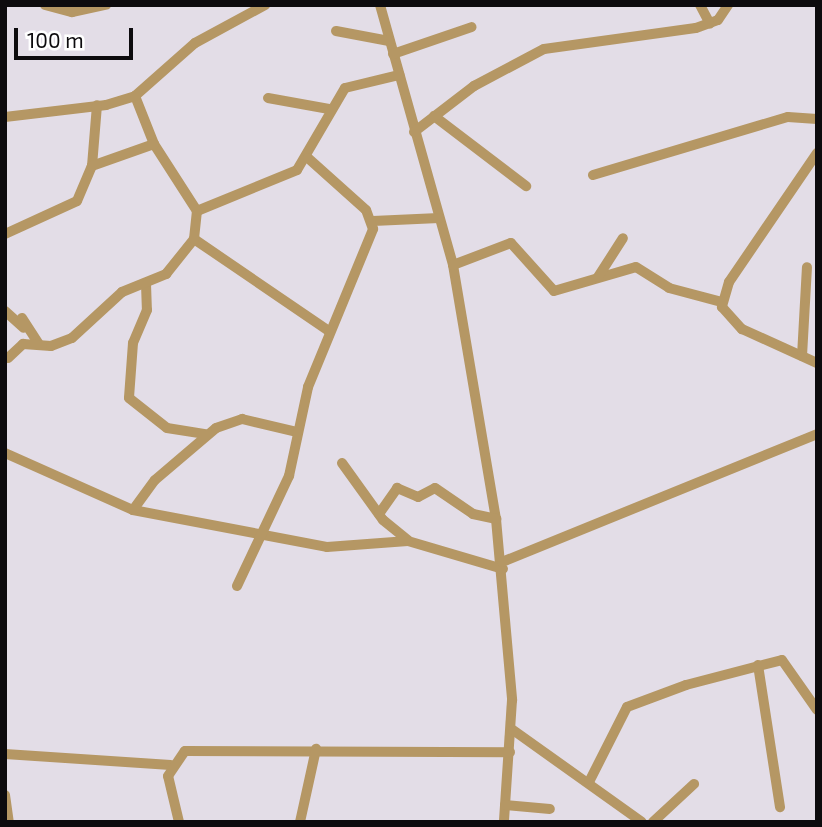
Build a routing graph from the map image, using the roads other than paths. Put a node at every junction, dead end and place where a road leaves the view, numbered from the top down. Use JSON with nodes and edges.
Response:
{"nodes":[{"id":1,"x":45,"y":5,"type":"edge"},
{"id":2,"x":106,"y":5,"type":"edge"},
{"id":3,"x":265,"y":5,"type":"edge"},
{"id":4,"x":380,"y":5,"type":"edge"},
{"id":5,"x":700,"y":5,"type":"edge"},
{"id":6,"x":728,"y":5,"type":"edge"},
{"id":7,"x":710,"y":24,"type":"junction"},
{"id":8,"x":471,"y":27,"type":"dead end"},
{"id":9,"x":336,"y":31,"type":"dead end"},
{"id":10,"x":389,"y":41,"type":"junction"},
{"id":11,"x":393,"y":54,"type":"junction"},
{"id":12,"x":399,"y":75,"type":"junction"},
{"id":13,"x":135,"y":96,"type":"junction"},
{"id":14,"x":268,"y":98,"type":"dead end"},
{"id":15,"x":97,"y":105,"type":"junction"},
{"id":16,"x":329,"y":109,"type":"junction"},
{"id":17,"x":434,"y":116,"type":"junction"},
{"id":18,"x":5,"y":117,"type":"edge"},
{"id":19,"x":817,"y":119,"type":"edge"},
{"id":20,"x":414,"y":132,"type":"junction"},
{"id":21,"x":155,"y":144,"type":"junction"},
{"id":22,"x":817,"y":153,"type":"edge"},
{"id":23,"x":308,"y":158,"type":"junction"},
{"id":24,"x":92,"y":166,"type":"junction"},
{"id":25,"x":593,"y":175,"type":"dead end"},
{"id":26,"x":526,"y":186,"type":"dead end"},
{"id":27,"x":197,"y":211,"type":"junction"},
{"id":28,"x":439,"y":218,"type":"junction"},
{"id":29,"x":373,"y":221,"type":"junction"},
{"id":30,"x":5,"y":234,"type":"edge"},
{"id":31,"x":623,"y":238,"type":"dead end"},
{"id":32,"x":194,"y":239,"type":"junction"},
{"id":33,"x":453,"y":265,"type":"junction"},
{"id":34,"x":807,"y":267,"type":"dead end"},
{"id":35,"x":598,"y":277,"type":"junction"},
{"id":36,"x":146,"y":284,"type":"junction"},
{"id":37,"x":722,"y":302,"type":"junction"},
{"id":38,"x":5,"y":312,"type":"edge"},
{"id":39,"x":329,"y":331,"type":"junction"},
{"id":40,"x":39,"y":343,"type":"junction"},
{"id":41,"x":802,"y":356,"type":"junction"},
{"id":42,"x":8,"y":358,"type":"dead end"},
{"id":43,"x":817,"y":363,"type":"edge"},
{"id":44,"x":298,"y":432,"type":"junction"},
{"id":45,"x":206,"y":434,"type":"junction"},
{"id":46,"x":817,"y":434,"type":"edge"},
{"id":47,"x":5,"y":453,"type":"edge"},
{"id":48,"x":342,"y":463,"type":"dead end"},
{"id":49,"x":133,"y":510,"type":"junction"},
{"id":50,"x":379,"y":514,"type":"junction"},
{"id":51,"x":496,"y":519,"type":"junction"},
{"id":52,"x":261,"y":533,"type":"junction"},
{"id":53,"x":408,"y":541,"type":"junction"},
{"id":54,"x":503,"y":565,"type":"junction"},
{"id":55,"x":237,"y":586,"type":"dead end"},
{"id":56,"x":758,"y":665,"type":"junction"},
{"id":57,"x":817,"y":710,"type":"edge"},
{"id":58,"x":513,"y":730,"type":"junction"},
{"id":59,"x":316,"y":749,"type":"junction"},
{"id":60,"x":510,"y":752,"type":"junction"},
{"id":61,"x":5,"y":754,"type":"edge"},
{"id":62,"x":171,"y":765,"type":"junction"},
{"id":63,"x":589,"y":782,"type":"junction"},
{"id":64,"x":694,"y":784,"type":"dead end"},
{"id":65,"x":5,"y":795,"type":"edge"},
{"id":66,"x":505,"y":805,"type":"junction"},
{"id":67,"x":780,"y":807,"type":"dead end"},
{"id":68,"x":550,"y":809,"type":"dead end"},
{"id":69,"x":9,"y":822,"type":"edge"},
{"id":70,"x":179,"y":822,"type":"edge"},
{"id":71,"x":300,"y":822,"type":"edge"},
{"id":72,"x":504,"y":822,"type":"edge"},
{"id":73,"x":642,"y":822,"type":"edge"},
{"id":74,"x":653,"y":822,"type":"edge"}],
"edges":[{"from":1,"to":2,"type":"street"},
{"from":3,"to":13,"type":"street"},
{"from":4,"to":10,"type":"street"},
{"from":5,"to":7,"type":"street"},
{"from":6,"to":7,"type":"street"},
{"from":7,"to":17,"type":"street"},
{"from":8,"to":11,"type":"street"},
{"from":9,"to":10,"type":"street"},
{"from":10,"to":11,"type":"street"},
{"from":11,"to":12,"type":"street"},
{"from":12,"to":16,"type":"street"},
{"from":12,"to":20,"type":"street"},
{"from":13,"to":15,"type":"street"},
{"from":13,"to":21,"type":"street"},
{"from":14,"to":16,"type":"street"},
{"from":15,"to":18,"type":"street"},
{"from":15,"to":24,"type":"street"},
{"from":16,"to":23,"type":"street"},
{"from":17,"to":20,"type":"street"},
{"from":17,"to":26,"type":"street"},
{"from":19,"to":25,"type":"street"},
{"from":20,"to":28,"type":"street"},
{"from":21,"to":24,"type":"street"},
{"from":21,"to":27,"type":"street"},
{"from":22,"to":37,"type":"street"},
{"from":23,"to":27,"type":"street"},
{"from":23,"to":29,"type":"street"},
{"from":24,"to":30,"type":"street"},
{"from":27,"to":32,"type":"street"},
{"from":28,"to":29,"type":"street"},
{"from":28,"to":33,"type":"street"},
{"from":29,"to":39,"type":"street"},
{"from":31,"to":35,"type":"street"},
{"from":32,"to":36,"type":"street"},
{"from":32,"to":39,"type":"street"},
{"from":33,"to":35,"type":"street"},
{"from":33,"to":51,"type":"street"},
{"from":34,"to":41,"type":"street"},
{"from":35,"to":37,"type":"street"},
{"from":36,"to":40,"type":"street"},
{"from":36,"to":45,"type":"street"},
{"from":37,"to":41,"type":"street"},
{"from":38,"to":40,"type":"street"},
{"from":39,"to":44,"type":"street"},
{"from":40,"to":42,"type":"street"},
{"from":41,"to":43,"type":"street"},
{"from":44,"to":45,"type":"street"},
{"from":44,"to":52,"type":"street"},
{"from":45,"to":49,"type":"street"},
{"from":46,"to":54,"type":"street"},
{"from":47,"to":49,"type":"street"},
{"from":48,"to":50,"type":"street"},
{"from":49,"to":52,"type":"street"},
{"from":50,"to":51,"type":"street"},
{"from":50,"to":53,"type":"street"},
{"from":51,"to":54,"type":"street"},
{"from":52,"to":53,"type":"street"},
{"from":52,"to":55,"type":"street"},
{"from":53,"to":54,"type":"street"},
{"from":54,"to":58,"type":"street"},
{"from":56,"to":57,"type":"street"},
{"from":56,"to":63,"type":"street"},
{"from":56,"to":67,"type":"street"},
{"from":58,"to":60,"type":"street"},
{"from":58,"to":63,"type":"street"},
{"from":59,"to":60,"type":"street"},
{"from":59,"to":62,"type":"street"},
{"from":59,"to":71,"type":"street"},
{"from":60,"to":66,"type":"street"},
{"from":61,"to":62,"type":"street"},
{"from":62,"to":70,"type":"street"},
{"from":63,"to":73,"type":"street"},
{"from":64,"to":74,"type":"street"},
{"from":65,"to":69,"type":"street"},
{"from":66,"to":68,"type":"street"},
{"from":66,"to":72,"type":"street"}]}
